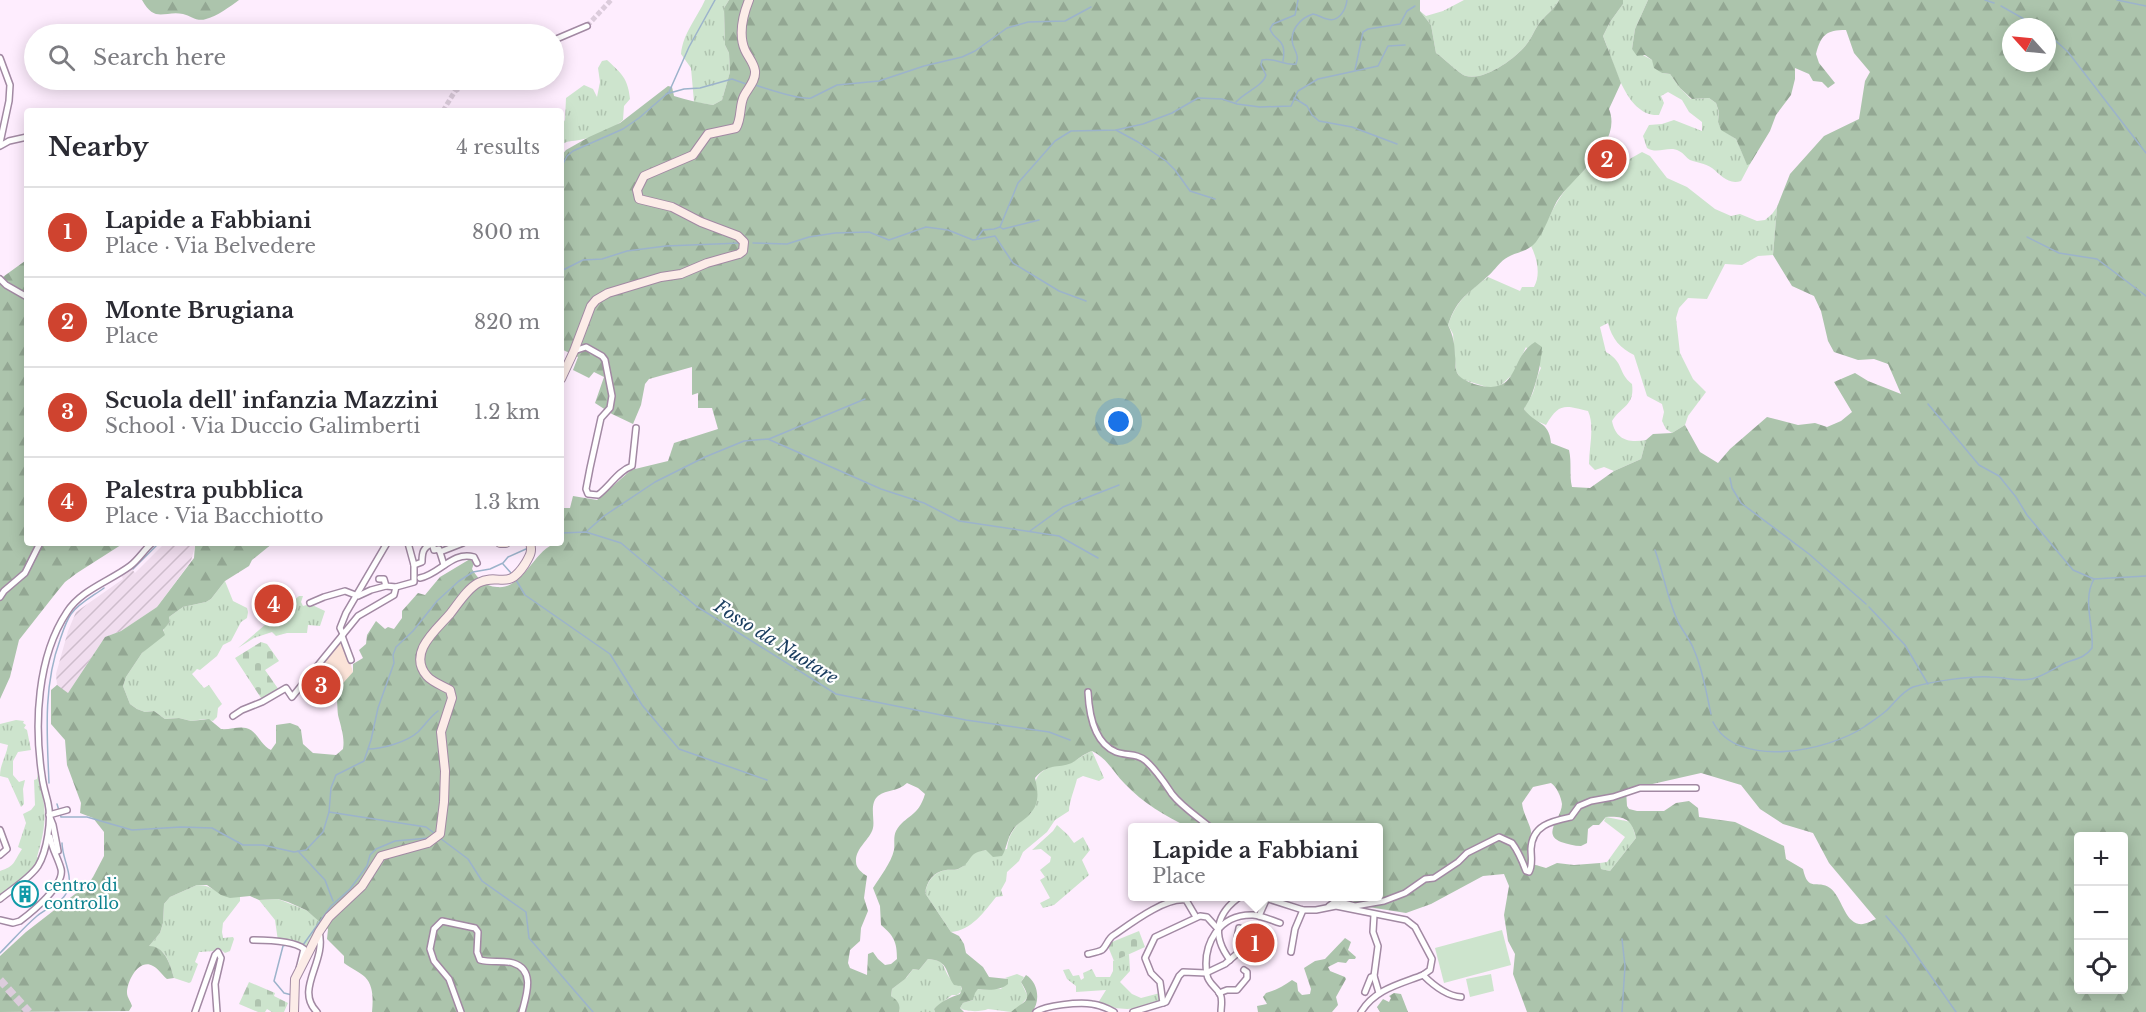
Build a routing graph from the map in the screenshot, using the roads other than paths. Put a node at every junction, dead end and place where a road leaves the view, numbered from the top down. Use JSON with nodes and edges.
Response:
{"nodes":[{"id":1,"x":749,"y":0,"type":"edge"},
{"id":2,"x":587,"y":26,"type":"tunnel mouth"},
{"id":3,"x":564,"y":36,"type":"edge"},
{"id":4,"x":0,"y":58,"type":"edge"},
{"id":5,"x":24,"y":138,"type":"edge"},
{"id":6,"x":0,"y":144,"type":"edge"},
{"id":7,"x":0,"y":279,"type":"edge"},
{"id":8,"x":24,"y":295,"type":"edge"},
{"id":9,"x":574,"y":351,"type":"junction"},
{"id":10,"x":564,"y":373,"type":"edge"},
{"id":11,"x":636,"y":428,"type":"dead end"},
{"id":12,"x":38,"y":546,"type":"edge"},
{"id":13,"x":149,"y":546,"type":"edge"},
{"id":14,"x":385,"y":546,"type":"edge"},
{"id":15,"x":409,"y":546,"type":"edge"},
{"id":16,"x":446,"y":546,"type":"edge"},
{"id":17,"x":530,"y":546,"type":"edge"},
{"id":18,"x":435,"y":547,"type":"edge"},
{"id":19,"x":477,"y":563,"type":"dead end"},
{"id":20,"x":414,"y":565,"type":"junction"},
{"id":21,"x":444,"y":565,"type":"junction"},
{"id":22,"x":420,"y":578,"type":"dead end"},
{"id":23,"x":378,"y":579,"type":"dead end"},
{"id":24,"x":393,"y":586,"type":"junction"},
{"id":25,"x":356,"y":596,"type":"junction"},
{"id":26,"x":0,"y":597,"type":"edge"},
{"id":27,"x":310,"y":603,"type":"dead end"},
{"id":28,"x":343,"y":635,"type":"junction"},
{"id":29,"x":351,"y":660,"type":"dead end"},
{"id":30,"x":1088,"y":692,"type":"dead end"},
{"id":31,"x":233,"y":716,"type":"dead end"},
{"id":32,"x":1696,"y":788,"type":"dead end"},
{"id":33,"x":67,"y":810,"type":"dead end"},
{"id":34,"x":49,"y":815,"type":"junction"},
{"id":35,"x":1205,"y":823,"type":"edge"},
{"id":36,"x":48,"y":825,"type":"junction"},
{"id":37,"x":0,"y":830,"type":"edge"},
{"id":38,"x":58,"y":851,"type":"dead end"},
{"id":39,"x":0,"y":855,"type":"edge"},
{"id":40,"x":39,"y":864,"type":"junction"},
{"id":41,"x":60,"y":866,"type":"junction"},
{"id":42,"x":0,"y":899,"type":"edge"},
{"id":43,"x":1174,"y":901,"type":"edge"},
{"id":44,"x":1187,"y":901,"type":"edge"},
{"id":45,"x":1237,"y":901,"type":"edge"},
{"id":46,"x":1266,"y":901,"type":"edge"},
{"id":47,"x":1276,"y":901,"type":"edge"},
{"id":48,"x":1336,"y":901,"type":"edge"},
{"id":49,"x":1336,"y":901,"type":"edge"},
{"id":50,"x":1382,"y":901,"type":"edge"},
{"id":51,"x":1383,"y":901,"type":"edge"},
{"id":52,"x":1329,"y":906,"type":"junction"},
{"id":53,"x":1303,"y":910,"type":"junction"},
{"id":54,"x":1374,"y":915,"type":"junction"},
{"id":55,"x":1259,"y":916,"type":"junction"},
{"id":56,"x":1196,"y":917,"type":"junction"},
{"id":57,"x":0,"y":920,"type":"edge"},
{"id":58,"x":1280,"y":923,"type":"dead end"},
{"id":59,"x":1218,"y":928,"type":"junction"},
{"id":60,"x":1239,"y":928,"type":"dead end"},
{"id":61,"x":319,"y":932,"type":"junction"},
{"id":62,"x":1237,"y":938,"type":"dead end"},
{"id":63,"x":253,"y":940,"type":"dead end"},
{"id":64,"x":1239,"y":952,"type":"dead end"},
{"id":65,"x":1291,"y":952,"type":"dead end"},
{"id":66,"x":1088,"y":954,"type":"dead end"},
{"id":67,"x":1227,"y":962,"type":"junction"},
{"id":68,"x":299,"y":969,"type":"junction"},
{"id":69,"x":1244,"y":970,"type":"dead end"},
{"id":70,"x":1206,"y":973,"type":"junction"},
{"id":71,"x":1423,"y":975,"type":"junction"},
{"id":72,"x":1374,"y":976,"type":"junction"},
{"id":73,"x":1365,"y":992,"type":"dead end"},
{"id":74,"x":1219,"y":993,"type":"junction"},
{"id":75,"x":1379,"y":993,"type":"junction"},
{"id":76,"x":1461,"y":998,"type":"dead end"},
{"id":77,"x":1163,"y":1003,"type":"junction"},
{"id":78,"x":195,"y":1012,"type":"edge"},
{"id":79,"x":217,"y":1012,"type":"edge"},
{"id":80,"x":294,"y":1012,"type":"edge"},
{"id":81,"x":317,"y":1012,"type":"edge"},
{"id":82,"x":461,"y":1012,"type":"edge"},
{"id":83,"x":522,"y":1012,"type":"edge"},
{"id":84,"x":1036,"y":1012,"type":"edge"},
{"id":85,"x":1114,"y":1012,"type":"edge"},
{"id":86,"x":1133,"y":1012,"type":"edge"},
{"id":87,"x":1221,"y":1012,"type":"edge"},
{"id":88,"x":1362,"y":1012,"type":"edge"}],
"edges":[{"from":1,"to":9,"type":"street"},
{"from":2,"to":3,"type":"street"},
{"from":4,"to":6,"type":"street"},
{"from":5,"to":6,"type":"street"},
{"from":7,"to":8,"type":"street"},
{"from":9,"to":10,"type":"street"},
{"from":9,"to":11,"type":"street"},
{"from":12,"to":26,"type":"street"},
{"from":13,"to":34,"type":"street"},
{"from":14,"to":25,"type":"street"},
{"from":15,"to":20,"type":"street"},
{"from":16,"to":18,"type":"street"},
{"from":17,"to":61,"type":"street"},
{"from":18,"to":20,"type":"street"},
{"from":18,"to":21,"type":"street"},
{"from":19,"to":21,"type":"street"},
{"from":20,"to":24,"type":"street"},
{"from":21,"to":22,"type":"street"},
{"from":23,"to":24,"type":"street"},
{"from":24,"to":25,"type":"street"},
{"from":24,"to":28,"type":"street"},
{"from":25,"to":27,"type":"street"},
{"from":25,"to":28,"type":"street"},
{"from":28,"to":29,"type":"street"},
{"from":28,"to":31,"type":"street"},
{"from":30,"to":35,"type":"street"},
{"from":32,"to":51,"type":"street"},
{"from":33,"to":34,"type":"street"},
{"from":34,"to":36,"type":"street"},
{"from":34,"to":38,"type":"street"},
{"from":36,"to":40,"type":"street"},
{"from":36,"to":41,"type":"street"},
{"from":37,"to":39,"type":"street"},
{"from":40,"to":41,"type":"street"},
{"from":40,"to":42,"type":"street"},
{"from":41,"to":57,"type":"street"},
{"from":43,"to":66,"type":"street"},
{"from":44,"to":56,"type":"street"},
{"from":45,"to":59,"type":"street"},
{"from":46,"to":55,"type":"street"},
{"from":47,"to":53,"type":"street"},
{"from":48,"to":52,"type":"street"},
{"from":49,"to":50,"type":"street"},
{"from":52,"to":53,"type":"street"},
{"from":52,"to":54,"type":"street"},
{"from":53,"to":65,"type":"street"},
{"from":54,"to":71,"type":"street"},
{"from":54,"to":72,"type":"street"},
{"from":55,"to":58,"type":"street"},
{"from":55,"to":59,"type":"street"},
{"from":56,"to":59,"type":"street"},
{"from":56,"to":77,"type":"street"},
{"from":59,"to":67,"type":"street"},
{"from":59,"to":70,"type":"street"},
{"from":60,"to":62,"type":"street"},
{"from":61,"to":68,"type":"street"},
{"from":61,"to":81,"type":"street"},
{"from":63,"to":68,"type":"street"},
{"from":64,"to":67,"type":"street"},
{"from":67,"to":70,"type":"street"},
{"from":68,"to":80,"type":"street"},
{"from":69,"to":74,"type":"street"},
{"from":70,"to":74,"type":"street"},
{"from":70,"to":77,"type":"street"},
{"from":71,"to":75,"type":"street"},
{"from":71,"to":76,"type":"street"},
{"from":72,"to":73,"type":"street"},
{"from":72,"to":75,"type":"street"},
{"from":74,"to":87,"type":"street"},
{"from":75,"to":88,"type":"street"},
{"from":77,"to":86,"type":"street"},
{"from":78,"to":79,"type":"street"},
{"from":82,"to":83,"type":"street"},
{"from":84,"to":85,"type":"street"}]}
